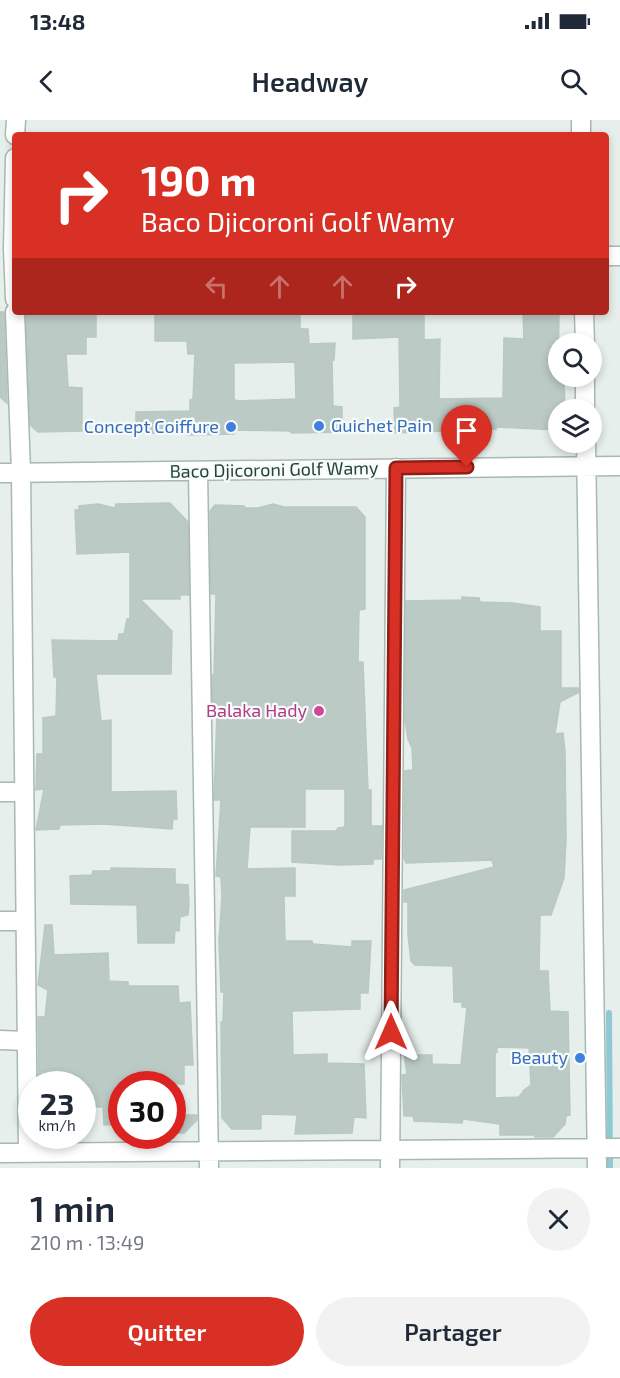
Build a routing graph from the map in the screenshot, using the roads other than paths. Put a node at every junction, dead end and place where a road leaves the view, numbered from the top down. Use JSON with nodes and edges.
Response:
{"nodes":[{"id":1,"x":12,"y":204,"type":"edge"},
{"id":2,"x":9,"y":249,"type":"edge"},
{"id":3,"x":12,"y":274,"type":"edge"},
{"id":4,"x":15,"y":315,"type":"edge"},
{"id":5,"x":584,"y":315,"type":"edge"},
{"id":6,"x":585,"y":333,"type":"edge"},
{"id":7,"x":586,"y":453,"type":"edge"},
{"id":8,"x":586,"y":466,"type":"junction"},
{"id":9,"x":620,"y":466,"type":"edge"},
{"id":10,"x":396,"y":468,"type":"junction"},
{"id":11,"x":198,"y":471,"type":"junction"},
{"id":12,"x":21,"y":472,"type":"junction"},
{"id":13,"x":0,"y":473,"type":"edge"},
{"id":14,"x":0,"y":792,"type":"edge"},
{"id":15,"x":24,"y":792,"type":"junction"},
{"id":16,"x":0,"y":921,"type":"edge"},
{"id":17,"x":25,"y":921,"type":"junction"},
{"id":18,"x":0,"y":1041,"type":"edge"},
{"id":19,"x":26,"y":1041,"type":"junction"},
{"id":20,"x":596,"y":1148,"type":"junction"},
{"id":21,"x":620,"y":1148,"type":"edge"},
{"id":22,"x":0,"y":1153,"type":"edge"},
{"id":23,"x":28,"y":1153,"type":"junction"},
{"id":24,"x":390,"y":1159,"type":"edge"},
{"id":25,"x":209,"y":1160,"type":"edge"},
{"id":26,"x":597,"y":1168,"type":"edge"}],
"edges":[{"from":1,"to":2,"type":"street"},
{"from":2,"to":3,"type":"street"},
{"from":4,"to":12,"type":"street"},
{"from":5,"to":6,"type":"street"},
{"from":7,"to":8,"type":"street"},
{"from":8,"to":9,"type":"street","name":"Baco Djicoroni Golf Wamy"},
{"from":8,"to":10,"type":"street","name":"Baco Djicoroni Golf Wamy"},
{"from":8,"to":20,"type":"street"},
{"from":10,"to":11,"type":"street","name":"Baco Djicoroni Golf Wamy"},
{"from":10,"to":24,"type":"street"},
{"from":11,"to":12,"type":"street","name":"Baco Djicoroni Golf Wamy"},
{"from":11,"to":25,"type":"street"},
{"from":12,"to":13,"type":"street","name":"Baco Djicoroni Golf Wamy"},
{"from":12,"to":15,"type":"street"},
{"from":14,"to":15,"type":"street"},
{"from":15,"to":17,"type":"street"},
{"from":16,"to":17,"type":"street"},
{"from":17,"to":19,"type":"street"},
{"from":18,"to":19,"type":"street"},
{"from":19,"to":23,"type":"street"},
{"from":20,"to":21,"type":"street"},
{"from":20,"to":24,"type":"street"},
{"from":20,"to":26,"type":"street"},
{"from":22,"to":23,"type":"street"},
{"from":23,"to":25,"type":"street"},
{"from":24,"to":25,"type":"street"}]}
